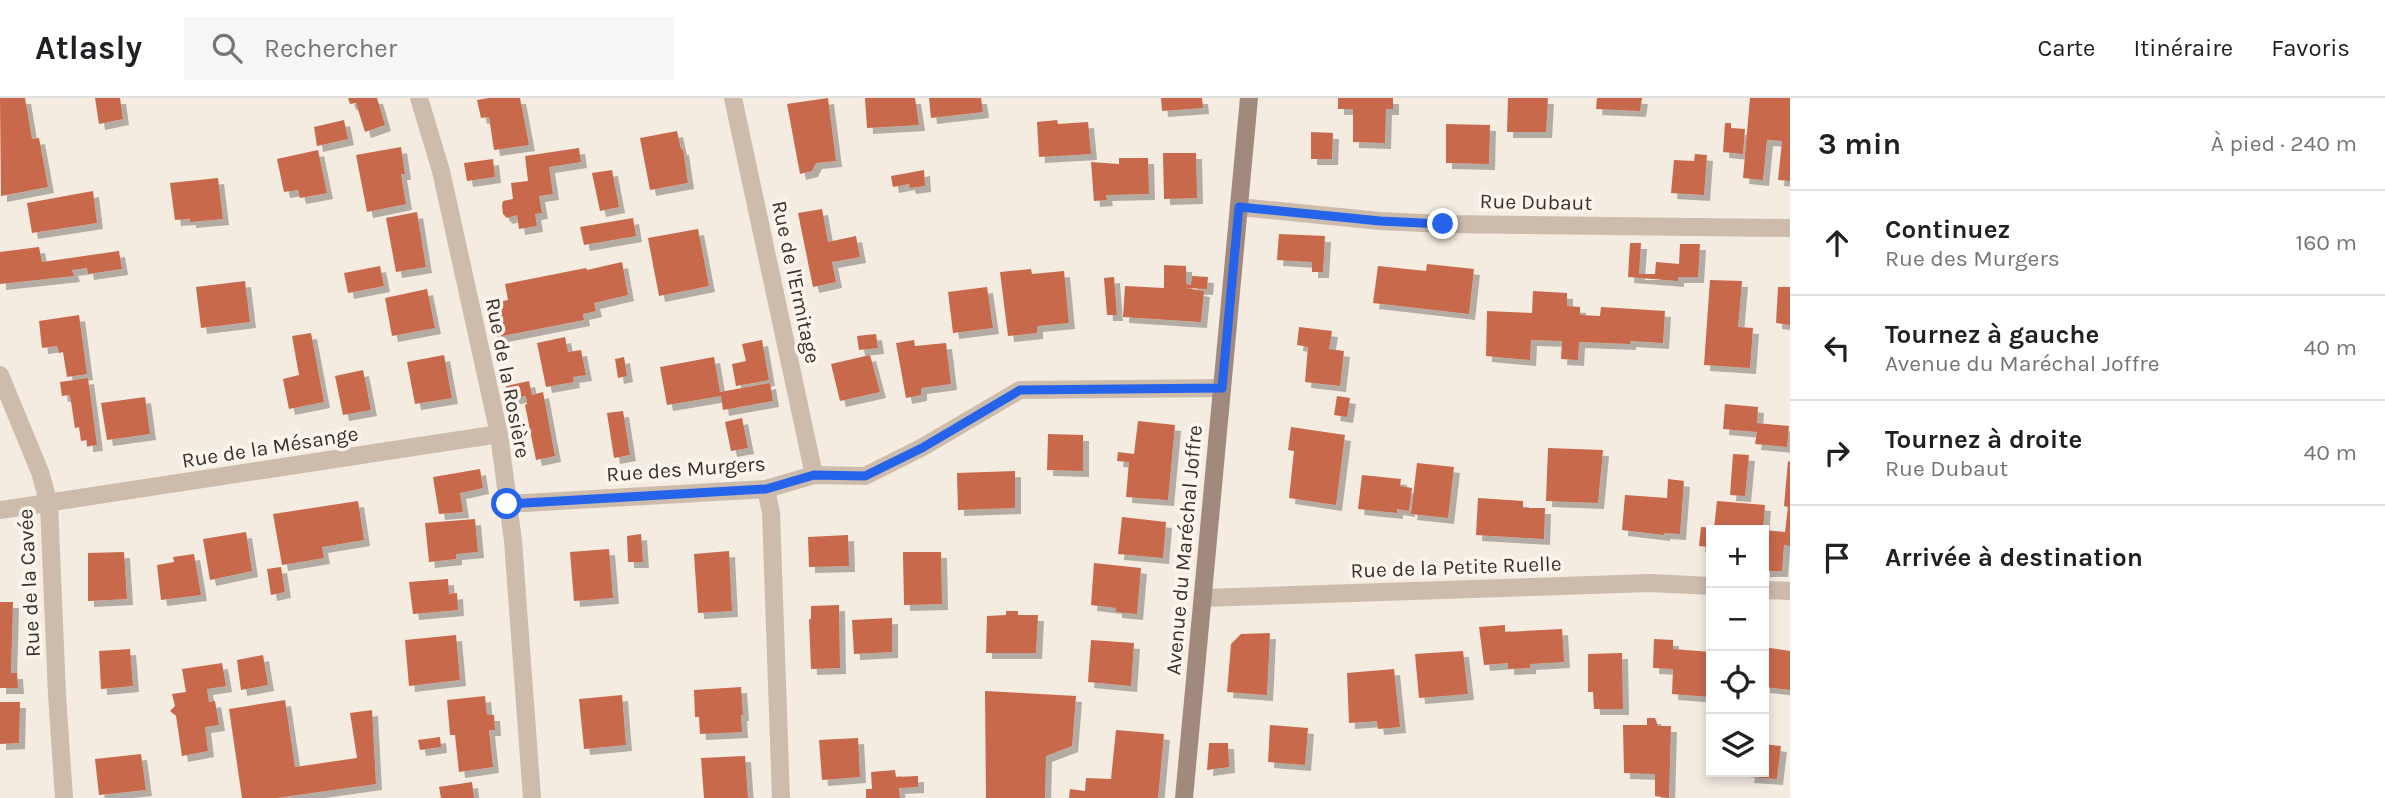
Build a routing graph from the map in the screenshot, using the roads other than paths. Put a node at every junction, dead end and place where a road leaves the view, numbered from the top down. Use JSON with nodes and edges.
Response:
{"nodes":[{"id":1,"x":419,"y":98,"type":"edge"},
{"id":2,"x":733,"y":98,"type":"edge"},
{"id":3,"x":1250,"y":98,"type":"edge"},
{"id":4,"x":1239,"y":207,"type":"junction"},
{"id":5,"x":1790,"y":228,"type":"edge"},
{"id":6,"x":0,"y":375,"type":"edge"},
{"id":7,"x":1222,"y":388,"type":"junction"},
{"id":8,"x":499,"y":434,"type":"junction"},
{"id":9,"x":814,"y":475,"type":"junction"},
{"id":10,"x":766,"y":489,"type":"junction"},
{"id":11,"x":49,"y":504,"type":"junction"},
{"id":12,"x":507,"y":504,"type":"junction"},
{"id":13,"x":0,"y":510,"type":"edge"},
{"id":14,"x":1706,"y":586,"type":"edge"},
{"id":15,"x":1769,"y":590,"type":"edge"},
{"id":16,"x":1790,"y":592,"type":"edge"},
{"id":17,"x":1203,"y":598,"type":"junction"},
{"id":18,"x":64,"y":798,"type":"edge"},
{"id":19,"x":532,"y":798,"type":"edge"},
{"id":20,"x":781,"y":798,"type":"edge"},
{"id":21,"x":1184,"y":798,"type":"edge"}],
"edges":[{"from":1,"to":8,"type":"street","name":"Rue de la Rosière"},
{"from":2,"to":9,"type":"street","name":"Rue de l'Ermitage"},
{"from":3,"to":4,"type":"street","name":"Avenue du Maréchal Joffre"},
{"from":4,"to":5,"type":"street","name":"Rue Dubaut"},
{"from":4,"to":7,"type":"street","name":"Avenue du Maréchal Joffre"},
{"from":6,"to":11,"type":"street","name":"Rue de la Cavée"},
{"from":7,"to":9,"type":"street","name":"Rue des Murgers"},
{"from":7,"to":17,"type":"street","name":"Avenue du Maréchal Joffre"},
{"from":8,"to":11,"type":"street","name":"Rue de la Mésange"},
{"from":8,"to":12,"type":"street","name":"Rue de la Rosière"},
{"from":9,"to":10,"type":"street","name":"Rue des Murgers"},
{"from":10,"to":12,"type":"street","name":"Rue des Murgers"},
{"from":10,"to":20,"type":"street"},
{"from":11,"to":13,"type":"street","name":"Rue de la Mésange"},
{"from":11,"to":18,"type":"street","name":"Rue de la Cavée"},
{"from":12,"to":19,"type":"street","name":"Rue de la Rosière"},
{"from":14,"to":17,"type":"street","name":"Rue de la Petite Ruelle"},
{"from":15,"to":16,"type":"street"},
{"from":17,"to":21,"type":"street","name":"Avenue du Maréchal Joffre"}]}
